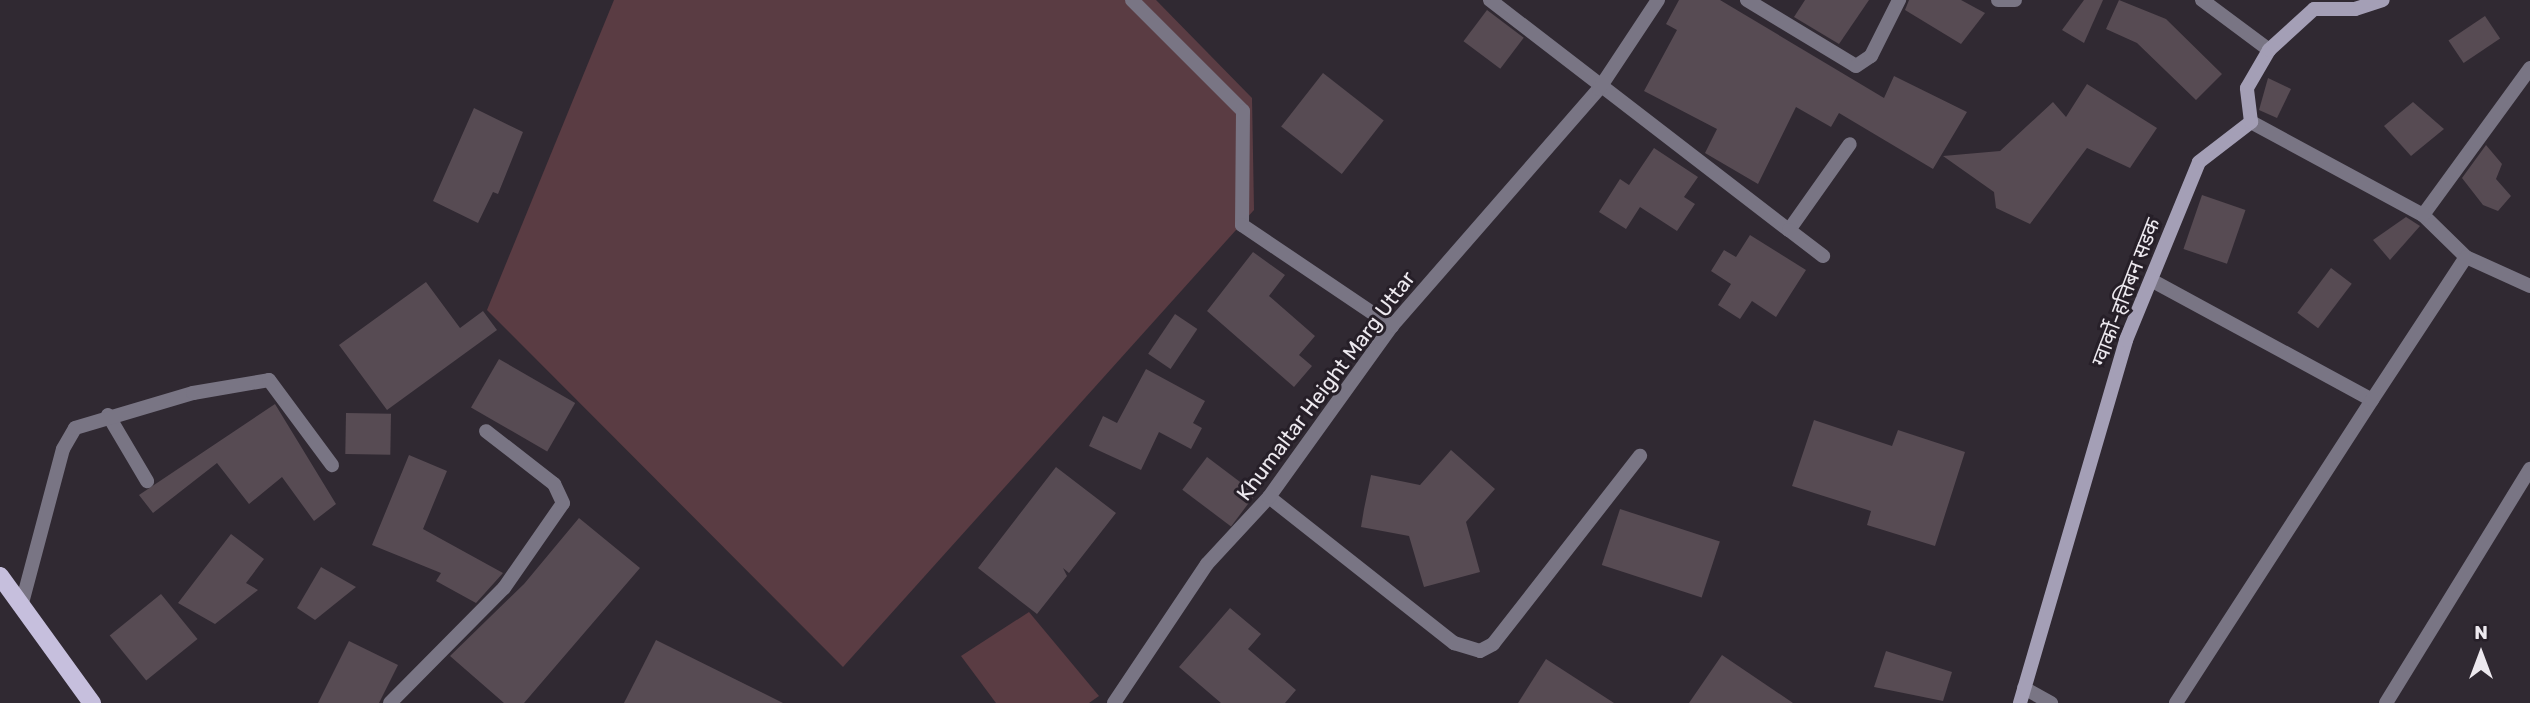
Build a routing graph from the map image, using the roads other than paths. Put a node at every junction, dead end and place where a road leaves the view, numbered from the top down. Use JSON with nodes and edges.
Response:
{"nodes":[{"id":1,"x":1132,"y":0,"type":"edge"},
{"id":2,"x":1490,"y":0,"type":"edge"},
{"id":3,"x":1658,"y":0,"type":"edge"},
{"id":4,"x":1747,"y":0,"type":"edge"},
{"id":5,"x":1899,"y":0,"type":"edge"},
{"id":6,"x":1998,"y":0,"type":"edge"},
{"id":7,"x":2015,"y":0,"type":"edge"},
{"id":8,"x":2202,"y":0,"type":"edge"},
{"id":9,"x":2383,"y":0,"type":"edge"},
{"id":10,"x":2269,"y":50,"type":"junction"},
{"id":11,"x":2530,"y":68,"type":"edge"},
{"id":12,"x":1599,"y":89,"type":"junction"},
{"id":13,"x":2251,"y":122,"type":"junction"},
{"id":14,"x":1850,"y":144,"type":"dead end"},
{"id":15,"x":2423,"y":215,"type":"junction"},
{"id":16,"x":1789,"y":230,"type":"junction"},
{"id":17,"x":1823,"y":256,"type":"dead end"},
{"id":18,"x":2466,"y":257,"type":"junction"},
{"id":19,"x":2151,"y":279,"type":"junction"},
{"id":20,"x":2530,"y":286,"type":"edge"},
{"id":21,"x":1392,"y":326,"type":"junction"},
{"id":22,"x":2372,"y":400,"type":"junction"},
{"id":23,"x":108,"y":415,"type":"junction"},
{"id":24,"x":486,"y":431,"type":"dead end"},
{"id":25,"x":1640,"y":456,"type":"dead end"},
{"id":26,"x":332,"y":465,"type":"dead end"},
{"id":27,"x":2530,"y":469,"type":"edge"},
{"id":28,"x":147,"y":481,"type":"dead end"},
{"id":29,"x":1269,"y":497,"type":"junction"},
{"id":30,"x":0,"y":576,"type":"edge"},
{"id":31,"x":22,"y":603,"type":"junction"},
{"id":32,"x":2024,"y":688,"type":"junction"},
{"id":33,"x":92,"y":703,"type":"edge"},
{"id":34,"x":390,"y":703,"type":"edge"},
{"id":35,"x":1114,"y":703,"type":"edge"},
{"id":36,"x":2020,"y":703,"type":"edge"},
{"id":37,"x":2051,"y":703,"type":"edge"},
{"id":38,"x":2176,"y":703,"type":"edge"},
{"id":39,"x":2386,"y":703,"type":"edge"}],
"edges":[{"from":1,"to":21,"type":"street"},
{"from":2,"to":12,"type":"street"},
{"from":3,"to":12,"type":"street","name":"Khumaltar Height Marg Uttar"},
{"from":4,"to":5,"type":"street"},
{"from":6,"to":7,"type":"street"},
{"from":8,"to":10,"type":"street"},
{"from":9,"to":10,"type":"main road"},
{"from":10,"to":13,"type":"main road"},
{"from":11,"to":15,"type":"street"},
{"from":12,"to":16,"type":"street"},
{"from":12,"to":21,"type":"street","name":"Khumaltar Height Marg Uttar"},
{"from":13,"to":15,"type":"street"},
{"from":13,"to":19,"type":"main road","name":"ग्वार्को-हत्तिबन सडक"},
{"from":14,"to":16,"type":"street"},
{"from":15,"to":18,"type":"street"},
{"from":16,"to":17,"type":"street"},
{"from":18,"to":20,"type":"street"},
{"from":18,"to":22,"type":"street"},
{"from":19,"to":22,"type":"street"},
{"from":19,"to":32,"type":"main road","name":"ग्वार्को-हत्तिबन सडक"},
{"from":21,"to":29,"type":"street","name":"Khumaltar Height Marg Uttar"},
{"from":22,"to":38,"type":"street"},
{"from":23,"to":26,"type":"street"},
{"from":23,"to":28,"type":"street"},
{"from":23,"to":31,"type":"street"},
{"from":24,"to":34,"type":"street"},
{"from":25,"to":29,"type":"street"},
{"from":27,"to":39,"type":"street"},
{"from":29,"to":35,"type":"street","name":"Khumaltar Height Marg Uttar"},
{"from":30,"to":31,"type":"main road"},
{"from":31,"to":33,"type":"main road"},
{"from":32,"to":36,"type":"main road","name":"ग्वार्को-हत्तिबन सडक"},
{"from":32,"to":37,"type":"street"}]}
